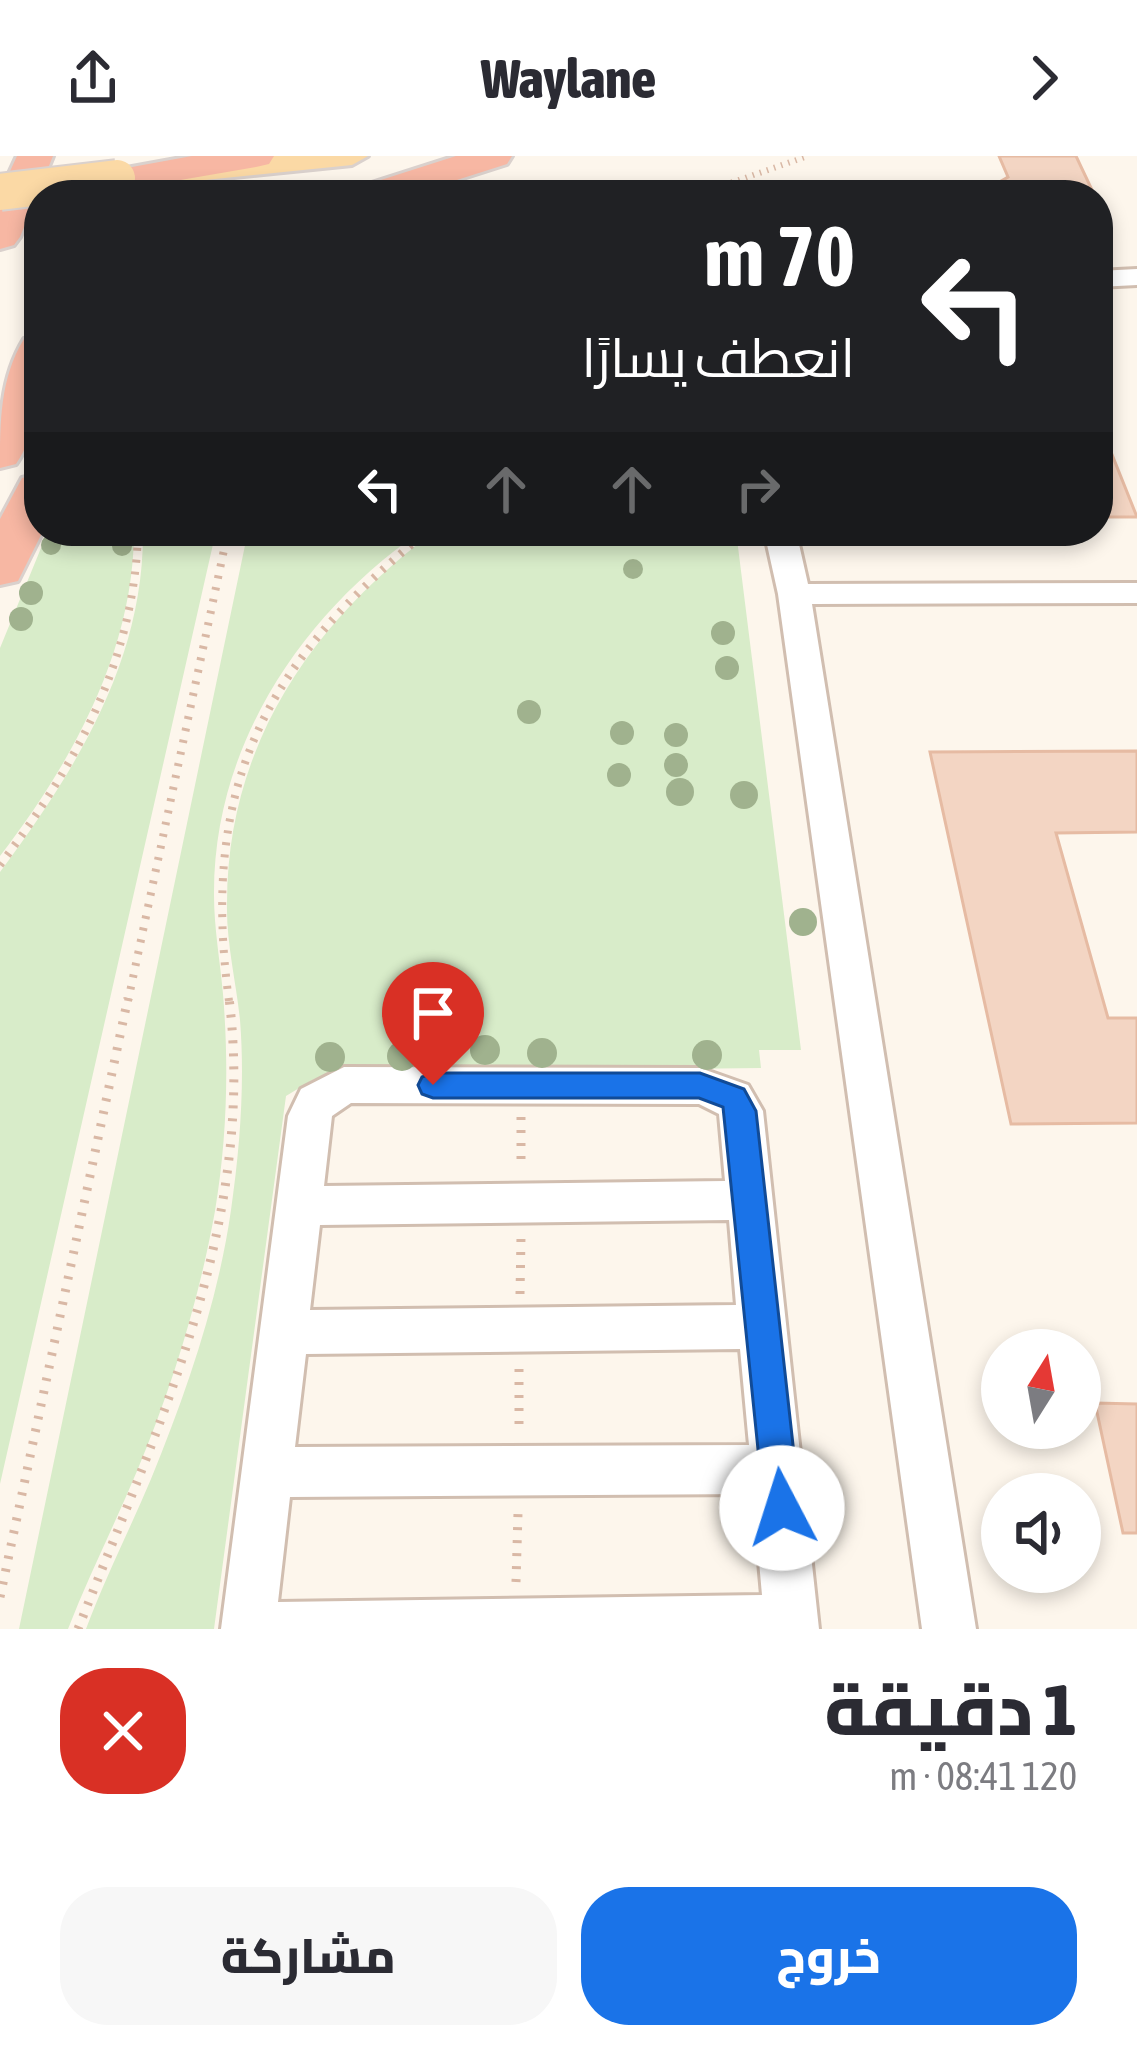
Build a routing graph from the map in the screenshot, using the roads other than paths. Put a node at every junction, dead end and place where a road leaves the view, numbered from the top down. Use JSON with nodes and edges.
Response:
{"nodes":[{"id":1,"x":256,"y":156,"type":"edge"},
{"id":2,"x":352,"y":156,"type":"edge"},
{"id":3,"x":494,"y":156,"type":"edge"},
{"id":4,"x":114,"y":176,"type":"edge"},
{"id":5,"x":419,"y":180,"type":"edge"},
{"id":6,"x":24,"y":181,"type":"edge"},
{"id":7,"x":0,"y":237,"type":"edge"},
{"id":8,"x":24,"y":389,"type":"edge"},
{"id":9,"x":0,"y":454,"type":"edge"},
{"id":10,"x":24,"y":520,"type":"edge"},
{"id":11,"x":783,"y":546,"type":"edge"},
{"id":12,"x":0,"y":570,"type":"edge"},
{"id":13,"x":1137,"y":593,"type":"edge"},
{"id":14,"x":794,"y":594,"type":"junction"},
{"id":15,"x":752,"y":1200,"type":"junction"},
{"id":16,"x":297,"y":1205,"type":"junction"},
{"id":17,"x":765,"y":1327,"type":"junction"},
{"id":18,"x":280,"y":1331,"type":"junction"},
{"id":19,"x":778,"y":1469,"type":"junction"},
{"id":20,"x":266,"y":1472,"type":"junction"},
{"id":21,"x":792,"y":1626,"type":"edge"},
{"id":22,"x":248,"y":1629,"type":"edge"},
{"id":23,"x":949,"y":1629,"type":"edge"}],
"edges":[{"from":1,"to":4,"type":"highway"},
{"from":2,"to":4,"type":"main road"},
{"from":3,"to":5,"type":"highway"},
{"from":6,"to":7,"type":"highway"},
{"from":8,"to":9,"type":"highway"},
{"from":10,"to":12,"type":"highway"},
{"from":11,"to":14,"type":"street"},
{"from":13,"to":14,"type":"street"},
{"from":14,"to":23,"type":"street"},
{"from":15,"to":16,"type":"street"},
{"from":15,"to":16,"type":"street"},
{"from":15,"to":17,"type":"street"},
{"from":16,"to":18,"type":"street"},
{"from":17,"to":18,"type":"street"},
{"from":17,"to":19,"type":"street"},
{"from":18,"to":20,"type":"street"},
{"from":19,"to":20,"type":"street"},
{"from":19,"to":21,"type":"street"},
{"from":20,"to":22,"type":"street"},
{"from":21,"to":22,"type":"street"}]}
